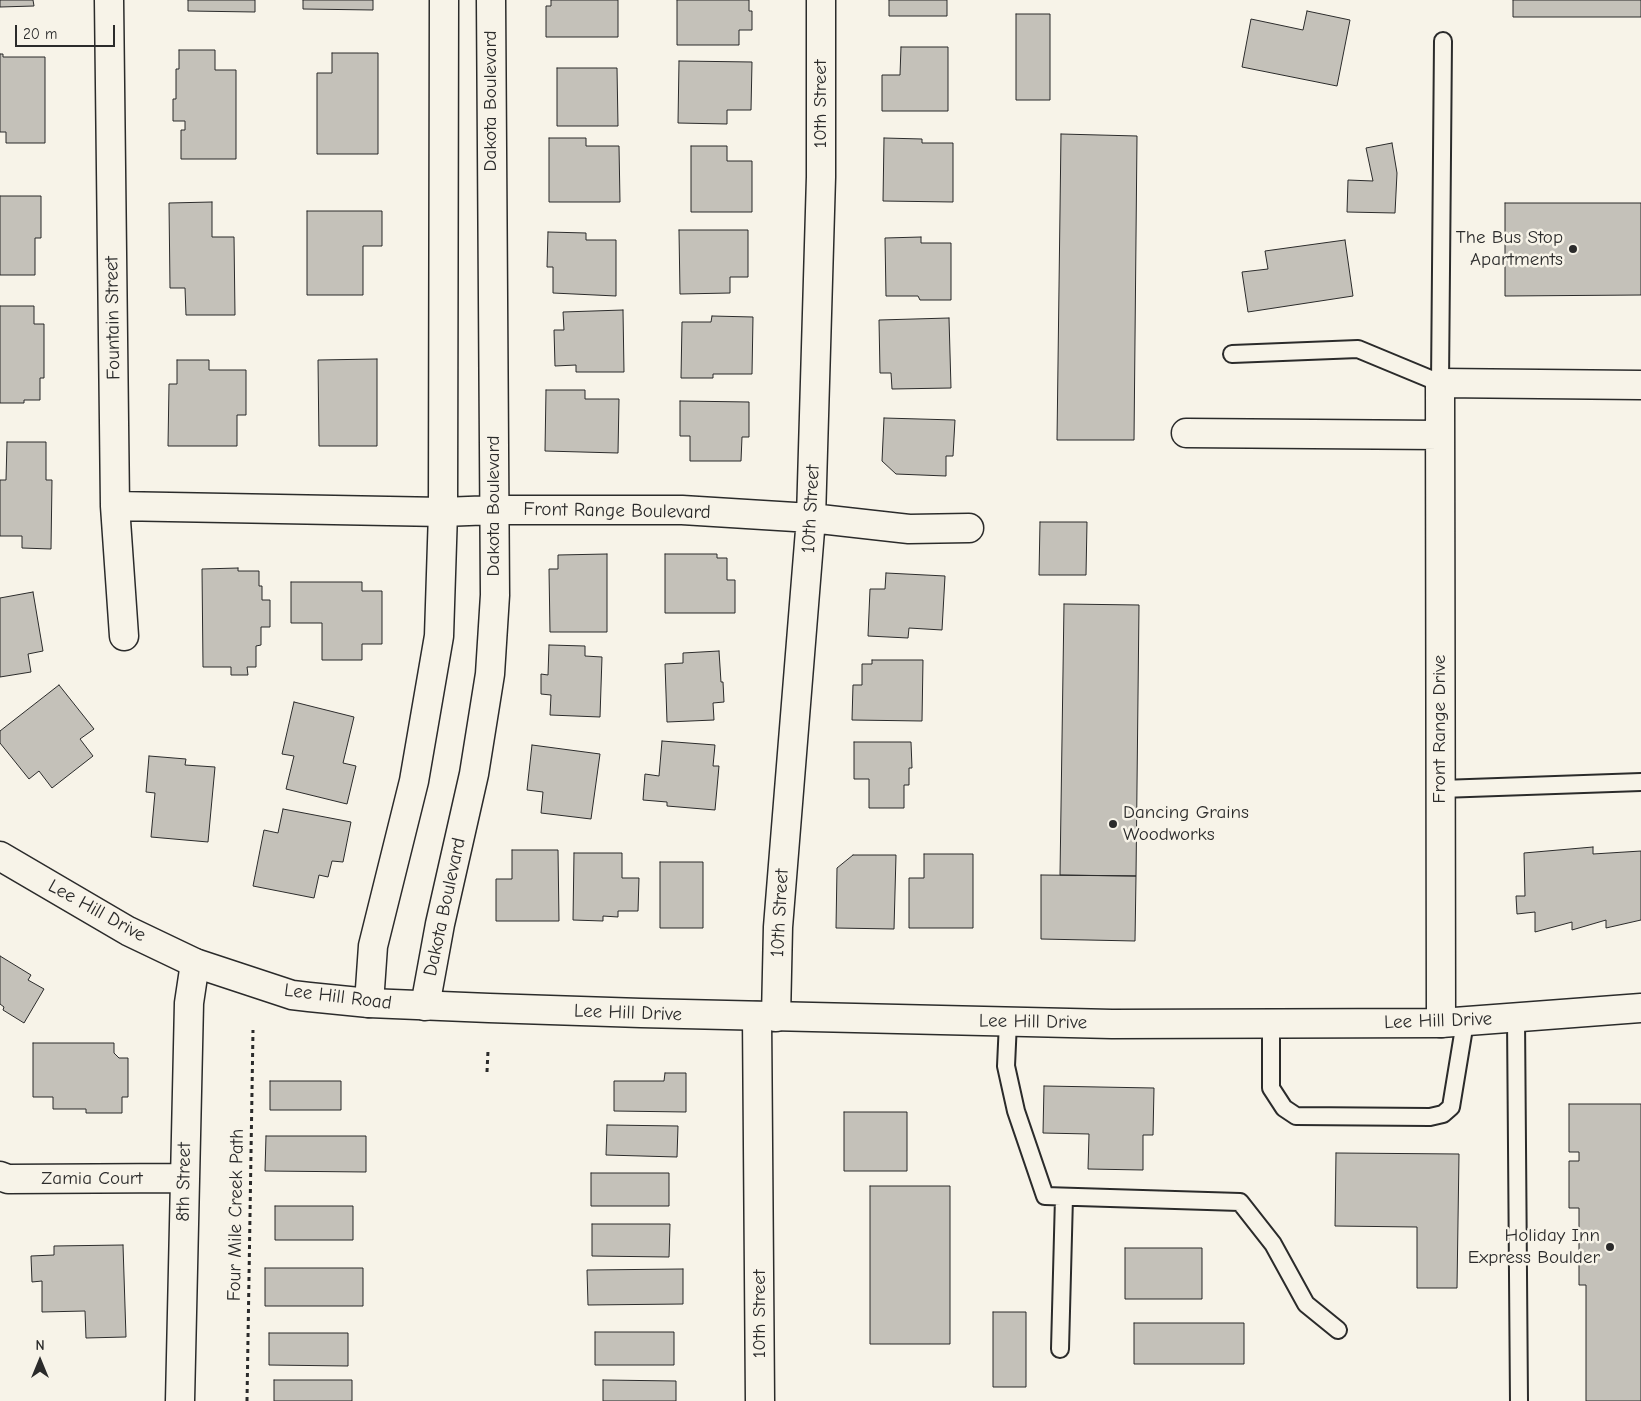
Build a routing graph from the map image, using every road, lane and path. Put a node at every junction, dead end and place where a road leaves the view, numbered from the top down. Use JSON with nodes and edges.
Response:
{"nodes":[{"id":1,"x":109,"y":0,"type":"edge"},
{"id":2,"x":444,"y":0,"type":"edge"},
{"id":3,"x":491,"y":0,"type":"edge"},
{"id":4,"x":821,"y":0,"type":"edge"},
{"id":5,"x":1443,"y":41,"type":"dead end"},
{"id":6,"x":1232,"y":354,"type":"dead end"},
{"id":7,"x":1440,"y":383,"type":"junction"},
{"id":8,"x":1641,"y":385,"type":"edge"},
{"id":9,"x":1186,"y":433,"type":"dead end"},
{"id":10,"x":1439,"y":435,"type":"junction"},
{"id":11,"x":115,"y":506,"type":"junction"},
{"id":12,"x":494,"y":510,"type":"junction"},
{"id":13,"x":443,"y":512,"type":"junction"},
{"id":14,"x":811,"y":518,"type":"junction"},
{"id":15,"x":969,"y":528,"type":"dead end"},
{"id":16,"x":124,"y":636,"type":"dead end"},
{"id":17,"x":1641,"y":782,"type":"edge"},
{"id":18,"x":1440,"y":789,"type":"junction"},
{"id":19,"x":0,"y":856,"type":"edge"},
{"id":20,"x":195,"y":963,"type":"junction"},
{"id":21,"x":369,"y":1003,"type":"junction"},
{"id":22,"x":425,"y":1006,"type":"junction"},
{"id":23,"x":1641,"y":1008,"type":"edge"},
{"id":24,"x":767,"y":1016,"type":"junction"},
{"id":25,"x":1516,"y":1018,"type":"junction"},
{"id":26,"x":1008,"y":1022,"type":"junction"},
{"id":27,"x":1453,"y":1022,"type":"junction"},
{"id":28,"x":1270,"y":1023,"type":"junction"},
{"id":29,"x":253,"y":1030,"type":"dead end"},
{"id":30,"x":488,"y":1051,"type":"dead end"},
{"id":31,"x":487,"y":1072,"type":"dead end"},
{"id":32,"x":0,"y":1176,"type":"edge"},
{"id":33,"x":184,"y":1178,"type":"junction"},
{"id":34,"x":1064,"y":1196,"type":"junction"},
{"id":35,"x":1338,"y":1330,"type":"dead end"},
{"id":36,"x":1060,"y":1349,"type":"dead end"},
{"id":37,"x":180,"y":1401,"type":"edge"},
{"id":38,"x":247,"y":1401,"type":"edge"},
{"id":39,"x":760,"y":1401,"type":"edge"},
{"id":40,"x":1519,"y":1401,"type":"edge"}],
"edges":[{"from":1,"to":11,"type":"street","name":"Fountain Street"},
{"from":2,"to":13,"type":"street"},
{"from":3,"to":12,"type":"street","name":"Dakota Boulevard"},
{"from":4,"to":14,"type":"street","name":"10th Street"},
{"from":5,"to":7,"type":"lane"},
{"from":6,"to":7,"type":"lane"},
{"from":7,"to":8,"type":"street"},
{"from":7,"to":10,"type":"street","name":"Front Range Drive"},
{"from":9,"to":10,"type":"street"},
{"from":10,"to":18,"type":"street","name":"Front Range Drive"},
{"from":11,"to":13,"type":"street","name":"Front Range Boulevard"},
{"from":11,"to":16,"type":"street","name":"Fountain Street"},
{"from":12,"to":13,"type":"street","name":"Front Range Boulevard"},
{"from":12,"to":14,"type":"street","name":"Front Range Boulevard"},
{"from":12,"to":22,"type":"street","name":"Dakota Boulevard"},
{"from":13,"to":21,"type":"street"},
{"from":14,"to":15,"type":"street","name":"Front Range Boulevard"},
{"from":14,"to":24,"type":"street","name":"10th Street"},
{"from":17,"to":18,"type":"lane"},
{"from":18,"to":27,"type":"street","name":"Front Range Drive"},
{"from":19,"to":20,"type":"street","name":"Lee Hill Drive"},
{"from":20,"to":21,"type":"street","name":"Lee Hill Road"},
{"from":20,"to":33,"type":"street","name":"8th Street"},
{"from":21,"to":22,"type":"street","name":"Lee Hill Road"},
{"from":22,"to":24,"type":"street","name":"Lee Hill Drive"},
{"from":23,"to":25,"type":"street","name":"Lee Hill Drive"},
{"from":24,"to":26,"type":"street","name":"Lee Hill Drive"},
{"from":24,"to":39,"type":"street","name":"10th Street"},
{"from":25,"to":27,"type":"street","name":"Lee Hill Drive"},
{"from":25,"to":40,"type":"lane"},
{"from":26,"to":28,"type":"street","name":"Lee Hill Drive"},
{"from":26,"to":34,"type":"lane"},
{"from":27,"to":28,"type":"street","name":"Lee Hill Drive"},
{"from":27,"to":28,"type":"lane"},
{"from":29,"to":38,"type":"path","name":"Four Mile Creek Path"},
{"from":30,"to":31,"type":"path"},
{"from":32,"to":33,"type":"street","name":"Zamia Court"},
{"from":33,"to":37,"type":"street","name":"8th Street"},
{"from":34,"to":35,"type":"lane"},
{"from":34,"to":36,"type":"lane"}]}
